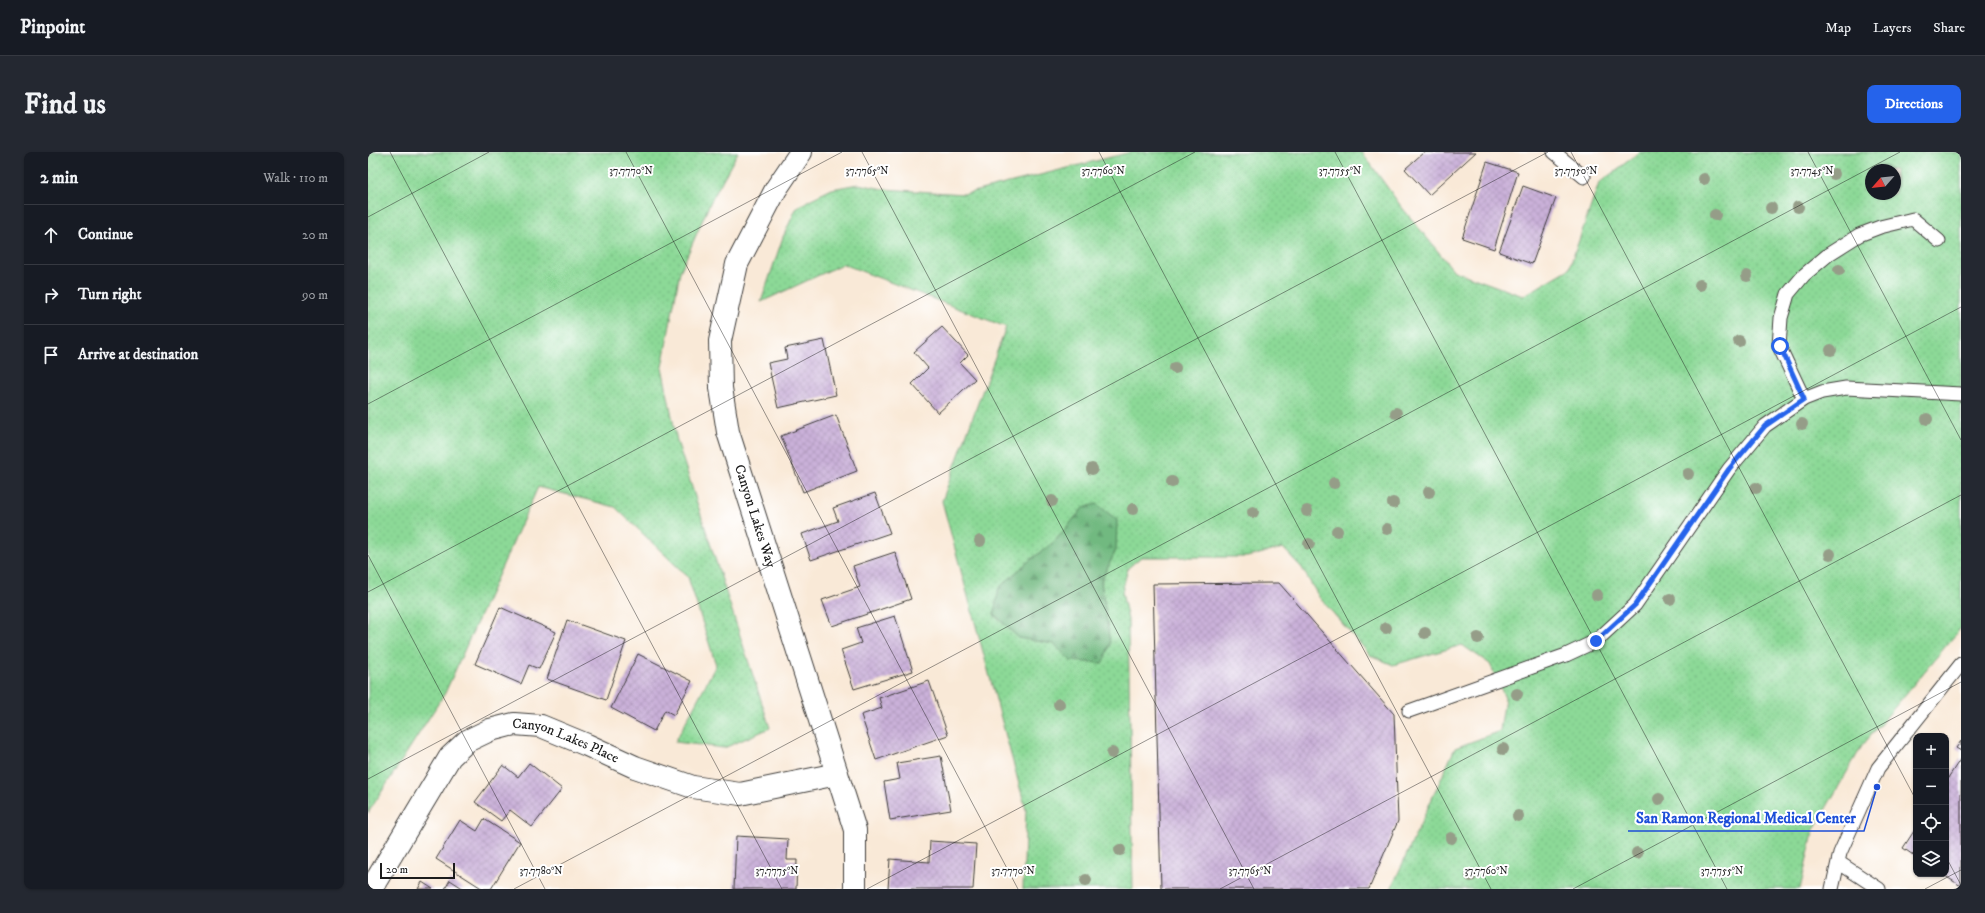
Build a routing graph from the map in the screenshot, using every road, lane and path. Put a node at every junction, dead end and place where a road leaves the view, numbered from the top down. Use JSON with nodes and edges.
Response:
{"nodes":[{"id":1,"x":801,"y":152,"type":"edge"},
{"id":2,"x":1554,"y":152,"type":"edge"},
{"id":3,"x":1584,"y":177,"type":"dead end"},
{"id":4,"x":1939,"y":241,"type":"dead end"},
{"id":5,"x":1961,"y":394,"type":"edge"},
{"id":6,"x":1804,"y":399,"type":"junction"},
{"id":7,"x":1961,"y":664,"type":"edge"},
{"id":8,"x":1409,"y":711,"type":"dead end"},
{"id":9,"x":837,"y":774,"type":"junction"},
{"id":10,"x":1838,"y":862,"type":"junction"},
{"id":11,"x":371,"y":889,"type":"edge"},
{"id":12,"x":855,"y":889,"type":"edge"},
{"id":13,"x":1832,"y":889,"type":"edge"},
{"id":14,"x":1879,"y":889,"type":"edge"}],
"edges":[{"from":1,"to":9,"type":"street","name":"Canyon Lakes Way"},
{"from":2,"to":3,"type":"lane"},
{"from":4,"to":6,"type":"lane"},
{"from":5,"to":6,"type":"lane"},
{"from":6,"to":8,"type":"lane"},
{"from":7,"to":10,"type":"lane"},
{"from":9,"to":11,"type":"street","name":"Canyon Lakes Place"},
{"from":9,"to":12,"type":"street","name":"Canyon Lakes Way"},
{"from":10,"to":13,"type":"lane"},
{"from":10,"to":14,"type":"lane"}]}
